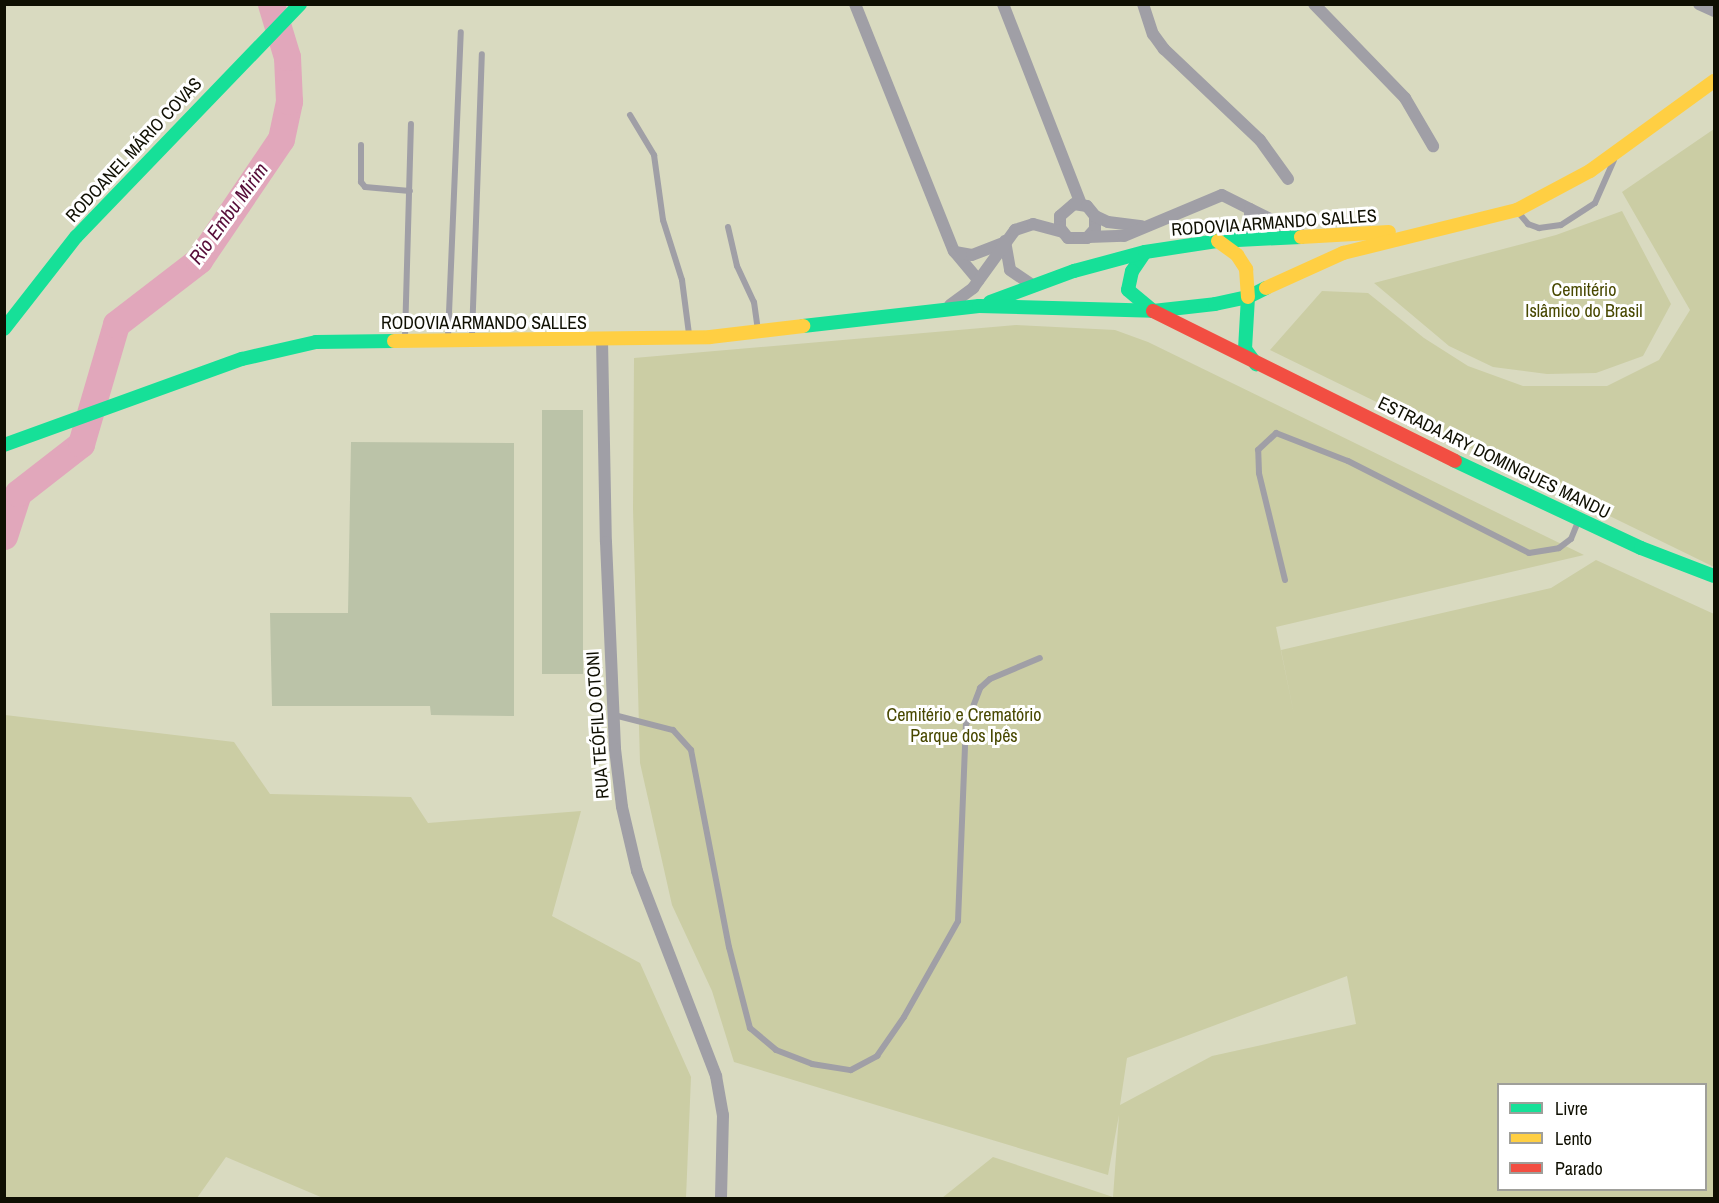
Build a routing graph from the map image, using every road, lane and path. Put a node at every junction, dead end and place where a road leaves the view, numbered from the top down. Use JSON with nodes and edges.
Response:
{"nodes":[{"id":1,"x":300,"y":4,"type":"edge"},
{"id":2,"x":855,"y":4,"type":"edge"},
{"id":3,"x":1003,"y":4,"type":"edge"},
{"id":4,"x":1143,"y":4,"type":"edge"},
{"id":5,"x":1314,"y":4,"type":"edge"},
{"id":6,"x":1699,"y":4,"type":"edge"},
{"id":7,"x":1714,"y":11,"type":"edge"},
{"id":8,"x":461,"y":32,"type":"dead end"},
{"id":9,"x":482,"y":54,"type":"dead end"},
{"id":10,"x":1714,"y":81,"type":"edge"},
{"id":11,"x":630,"y":114,"type":"dead end"},
{"id":12,"x":411,"y":124,"type":"dead end"},
{"id":13,"x":361,"y":145,"type":"dead end"},
{"id":14,"x":1433,"y":146,"type":"dead end"},
{"id":15,"x":1617,"y":152,"type":"junction"},
{"id":16,"x":1288,"y":179,"type":"dead end"},
{"id":17,"x":410,"y":191,"type":"junction"},
{"id":18,"x":1081,"y":204,"type":"junction"},
{"id":19,"x":1250,"y":209,"type":"junction"},
{"id":20,"x":1517,"y":210,"type":"junction"},
{"id":21,"x":1060,"y":216,"type":"junction"},
{"id":22,"x":1095,"y":216,"type":"junction"},
{"id":23,"x":1040,"y":225,"type":"junction"},
{"id":24,"x":1143,"y":226,"type":"junction"},
{"id":25,"x":728,"y":227,"type":"dead end"},
{"id":26,"x":1062,"y":232,"type":"junction"},
{"id":27,"x":1437,"y":232,"type":"junction"},
{"id":28,"x":1306,"y":236,"type":"junction"},
{"id":29,"x":1088,"y":237,"type":"junction"},
{"id":30,"x":1244,"y":240,"type":"junction"},
{"id":31,"x":1218,"y":241,"type":"junction"},
{"id":32,"x":1005,"y":242,"type":"junction"},
{"id":33,"x":954,"y":251,"type":"junction"},
{"id":34,"x":1145,"y":252,"type":"junction"},
{"id":35,"x":978,"y":280,"type":"junction"},
{"id":36,"x":1035,"y":286,"type":"junction"},
{"id":37,"x":1248,"y":297,"type":"junction"},
{"id":38,"x":979,"y":306,"type":"junction"},
{"id":39,"x":1153,"y":311,"type":"junction"},
{"id":40,"x":929,"y":312,"type":"junction"},
{"id":41,"x":4,"y":329,"type":"edge"},
{"id":42,"x":759,"y":333,"type":"junction"},
{"id":43,"x":690,"y":337,"type":"junction"},
{"id":44,"x":448,"y":339,"type":"junction"},
{"id":45,"x":472,"y":339,"type":"junction"},
{"id":46,"x":405,"y":340,"type":"junction"},
{"id":47,"x":602,"y":340,"type":"junction"},
{"id":48,"x":1259,"y":367,"type":"junction"},
{"id":49,"x":4,"y":445,"type":"edge"},
{"id":50,"x":1579,"y":519,"type":"junction"},
{"id":51,"x":1714,"y":576,"type":"edge"},
{"id":52,"x":1284,"y":580,"type":"dead end"},
{"id":53,"x":1040,"y":658,"type":"dead end"},
{"id":54,"x":614,"y":715,"type":"junction"},
{"id":55,"x":721,"y":1198,"type":"edge"}],
"edges":[{"from":1,"to":41,"type":"main road","name":"RODOANEL MÁRIO COVAS"},
{"from":2,"to":33,"type":"street"},
{"from":3,"to":18,"type":"street"},
{"from":4,"to":16,"type":"street"},
{"from":5,"to":14,"type":"street"},
{"from":6,"to":7,"type":"street"},
{"from":8,"to":44,"type":"lane"},
{"from":9,"to":45,"type":"lane"},
{"from":10,"to":15,"type":"main road","name":"RODOVIA ARMANDO SALLES"},
{"from":11,"to":43,"type":"lane"},
{"from":12,"to":17,"type":"lane"},
{"from":13,"to":17,"type":"lane"},
{"from":15,"to":20,"type":"main road","name":"RODOVIA ARMANDO SALLES"},
{"from":15,"to":20,"type":"lane"},
{"from":17,"to":46,"type":"lane"},
{"from":18,"to":21,"type":"street"},
{"from":18,"to":22,"type":"street"},
{"from":19,"to":24,"type":"street"},
{"from":19,"to":28,"type":"street"},
{"from":19,"to":30,"type":"street"},
{"from":20,"to":27,"type":"main road","name":"RODOVIA ARMANDO SALLES"},
{"from":21,"to":23,"type":"street"},
{"from":21,"to":26,"type":"street"},
{"from":22,"to":24,"type":"street"},
{"from":22,"to":29,"type":"street"},
{"from":23,"to":26,"type":"street"},
{"from":23,"to":32,"type":"street"},
{"from":24,"to":29,"type":"street"},
{"from":25,"to":42,"type":"lane"},
{"from":26,"to":29,"type":"street"},
{"from":27,"to":28,"type":"main road","name":"RODOVIA ARMANDO SALLES"},
{"from":27,"to":37,"type":"main road","name":"RODOVIA ARMANDO SALLES"},
{"from":28,"to":30,"type":"main road","name":"RODOVIA ARMANDO SALLES"},
{"from":30,"to":31,"type":"main road","name":"RODOVIA ARMANDO SALLES"},
{"from":31,"to":34,"type":"main road","name":"RODOVIA ARMANDO SALLES"},
{"from":31,"to":37,"type":"main road"},
{"from":32,"to":33,"type":"street"},
{"from":32,"to":35,"type":"street"},
{"from":32,"to":36,"type":"street"},
{"from":33,"to":35,"type":"street"},
{"from":34,"to":36,"type":"main road","name":"RODOVIA ARMANDO SALLES"},
{"from":34,"to":39,"type":"main road"},
{"from":35,"to":40,"type":"street"},
{"from":36,"to":38,"type":"main road","name":"RODOVIA ARMANDO SALLES"},
{"from":37,"to":39,"type":"main road","name":"RODOVIA ARMANDO SALLES"},
{"from":37,"to":48,"type":"main road"},
{"from":38,"to":39,"type":"main road","name":"RODOVIA ARMANDO SALLES"},
{"from":38,"to":40,"type":"main road","name":"RODOVIA ARMANDO SALLES"},
{"from":39,"to":48,"type":"main road","name":"ESTRADA ARY DOMINGUES MANDU"},
{"from":40,"to":42,"type":"main road","name":"RODOVIA ARMANDO SALLES"},
{"from":42,"to":43,"type":"main road","name":"RODOVIA ARMANDO SALLES"},
{"from":43,"to":47,"type":"main road","name":"RODOVIA ARMANDO SALLES"},
{"from":44,"to":45,"type":"main road","name":"RODOVIA ARMANDO SALLES"},
{"from":44,"to":46,"type":"main road","name":"RODOVIA ARMANDO SALLES"},
{"from":45,"to":47,"type":"main road","name":"RODOVIA ARMANDO SALLES"},
{"from":46,"to":49,"type":"main road","name":"RODOVIA ARMANDO SALLES"},
{"from":47,"to":54,"type":"street","name":"RUA TEÓFILO OTONI"},
{"from":48,"to":50,"type":"main road","name":"ESTRADA ARY DOMINGUES MANDU"},
{"from":50,"to":51,"type":"main road","name":"ESTRADA ARY DOMINGUES MANDU"},
{"from":50,"to":52,"type":"lane"},
{"from":53,"to":54,"type":"lane"},
{"from":54,"to":55,"type":"street","name":"RUA TEÓFILO OTONI"}]}
